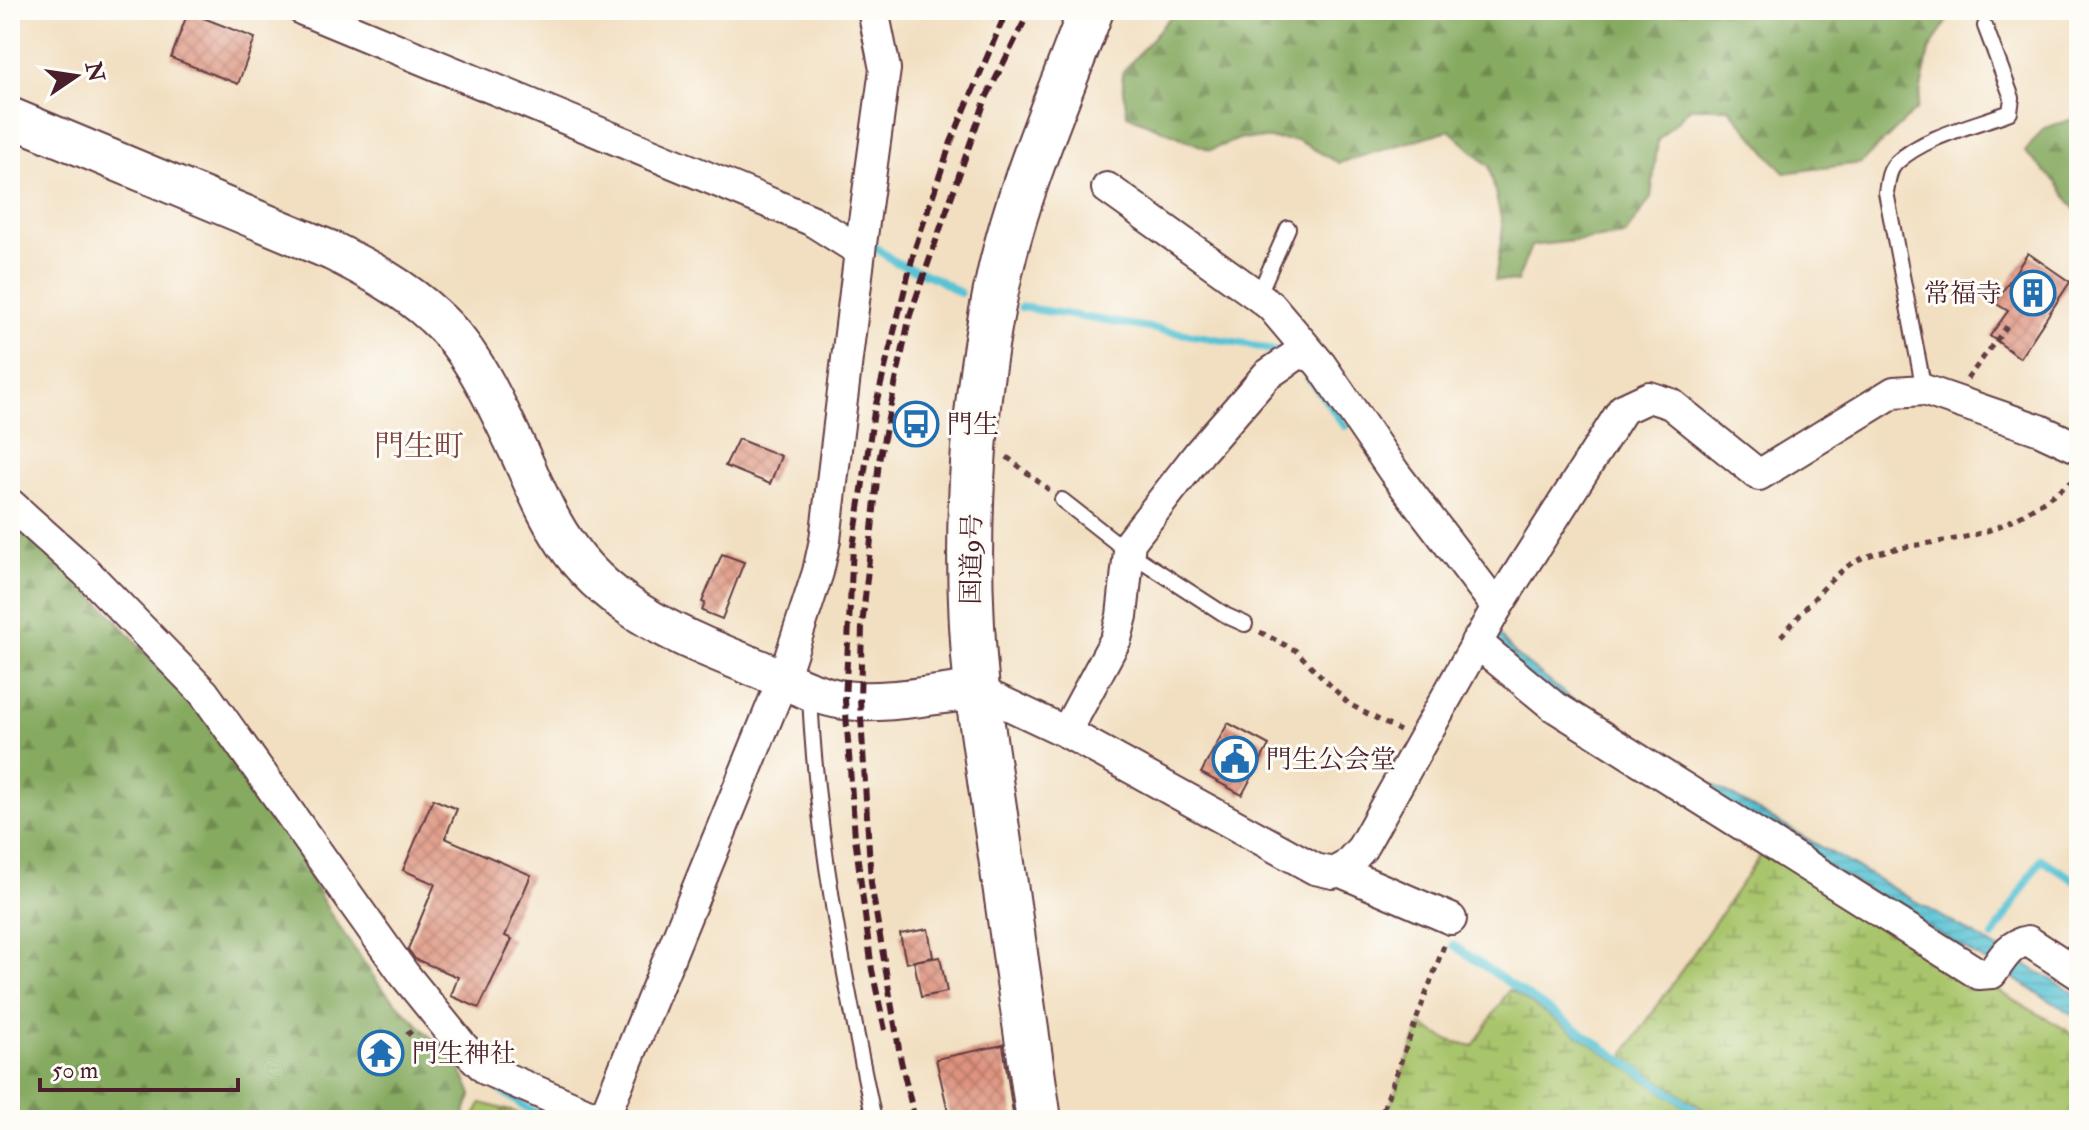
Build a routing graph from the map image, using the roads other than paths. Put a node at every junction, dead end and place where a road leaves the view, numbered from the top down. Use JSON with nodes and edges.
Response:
{"nodes":[{"id":1,"x":303,"y":10,"type":"edge"},
{"id":2,"x":873,"y":10,"type":"edge"},
{"id":3,"x":1091,"y":10,"type":"edge"},
{"id":4,"x":1985,"y":26,"type":"dead end"},
{"id":5,"x":10,"y":117,"type":"edge"},
{"id":6,"x":1107,"y":188,"type":"dead end"},
{"id":7,"x":1288,"y":228,"type":"dead end"},
{"id":8,"x":862,"y":239,"type":"junction"},
{"id":9,"x":1258,"y":296,"type":"junction"},
{"id":10,"x":1314,"y":357,"type":"junction"},
{"id":11,"x":1937,"y":395,"type":"junction"},
{"id":12,"x":2079,"y":448,"type":"edge"},
{"id":13,"x":1062,"y":500,"type":"road end"},
{"id":14,"x":10,"y":504,"type":"edge"},
{"id":15,"x":1127,"y":551,"type":"junction"},
{"id":16,"x":1245,"y":624,"type":"road end"},
{"id":17,"x":1486,"y":626,"type":"junction"},
{"id":18,"x":796,"y":684,"type":"junction"},
{"id":19,"x":977,"y":690,"type":"junction"},
{"id":20,"x":1066,"y":732,"type":"junction"},
{"id":21,"x":1339,"y":871,"type":"junction"},
{"id":22,"x":1451,"y":919,"type":"road end"},
{"id":23,"x":2079,"y":974,"type":"edge"},
{"id":24,"x":874,"y":1120,"type":"edge"},
{"id":25,"x":1039,"y":1120,"type":"edge"}],
"edges":[{"from":1,"to":8,"type":"street"},
{"from":2,"to":8,"type":"street"},
{"from":3,"to":19,"type":"highway","name":"国道9号"},
{"from":4,"to":11,"type":"lane"},
{"from":5,"to":18,"type":"street"},
{"from":6,"to":9,"type":"street"},
{"from":7,"to":9,"type":"lane"},
{"from":8,"to":18,"type":"street"},
{"from":9,"to":10,"type":"street"},
{"from":10,"to":15,"type":"street"},
{"from":10,"to":17,"type":"street"},
{"from":11,"to":12,"type":"street"},
{"from":11,"to":17,"type":"street"},
{"from":13,"to":15,"type":"lane"},
{"from":14,"to":18,"type":"street"},
{"from":15,"to":16,"type":"lane"},
{"from":15,"to":20,"type":"street"},
{"from":17,"to":21,"type":"street"},
{"from":17,"to":23,"type":"street"},
{"from":18,"to":19,"type":"street"},
{"from":18,"to":24,"type":"lane"},
{"from":19,"to":20,"type":"street"},
{"from":19,"to":25,"type":"highway","name":"国道9号"},
{"from":20,"to":21,"type":"street"},
{"from":21,"to":22,"type":"street"}]}
